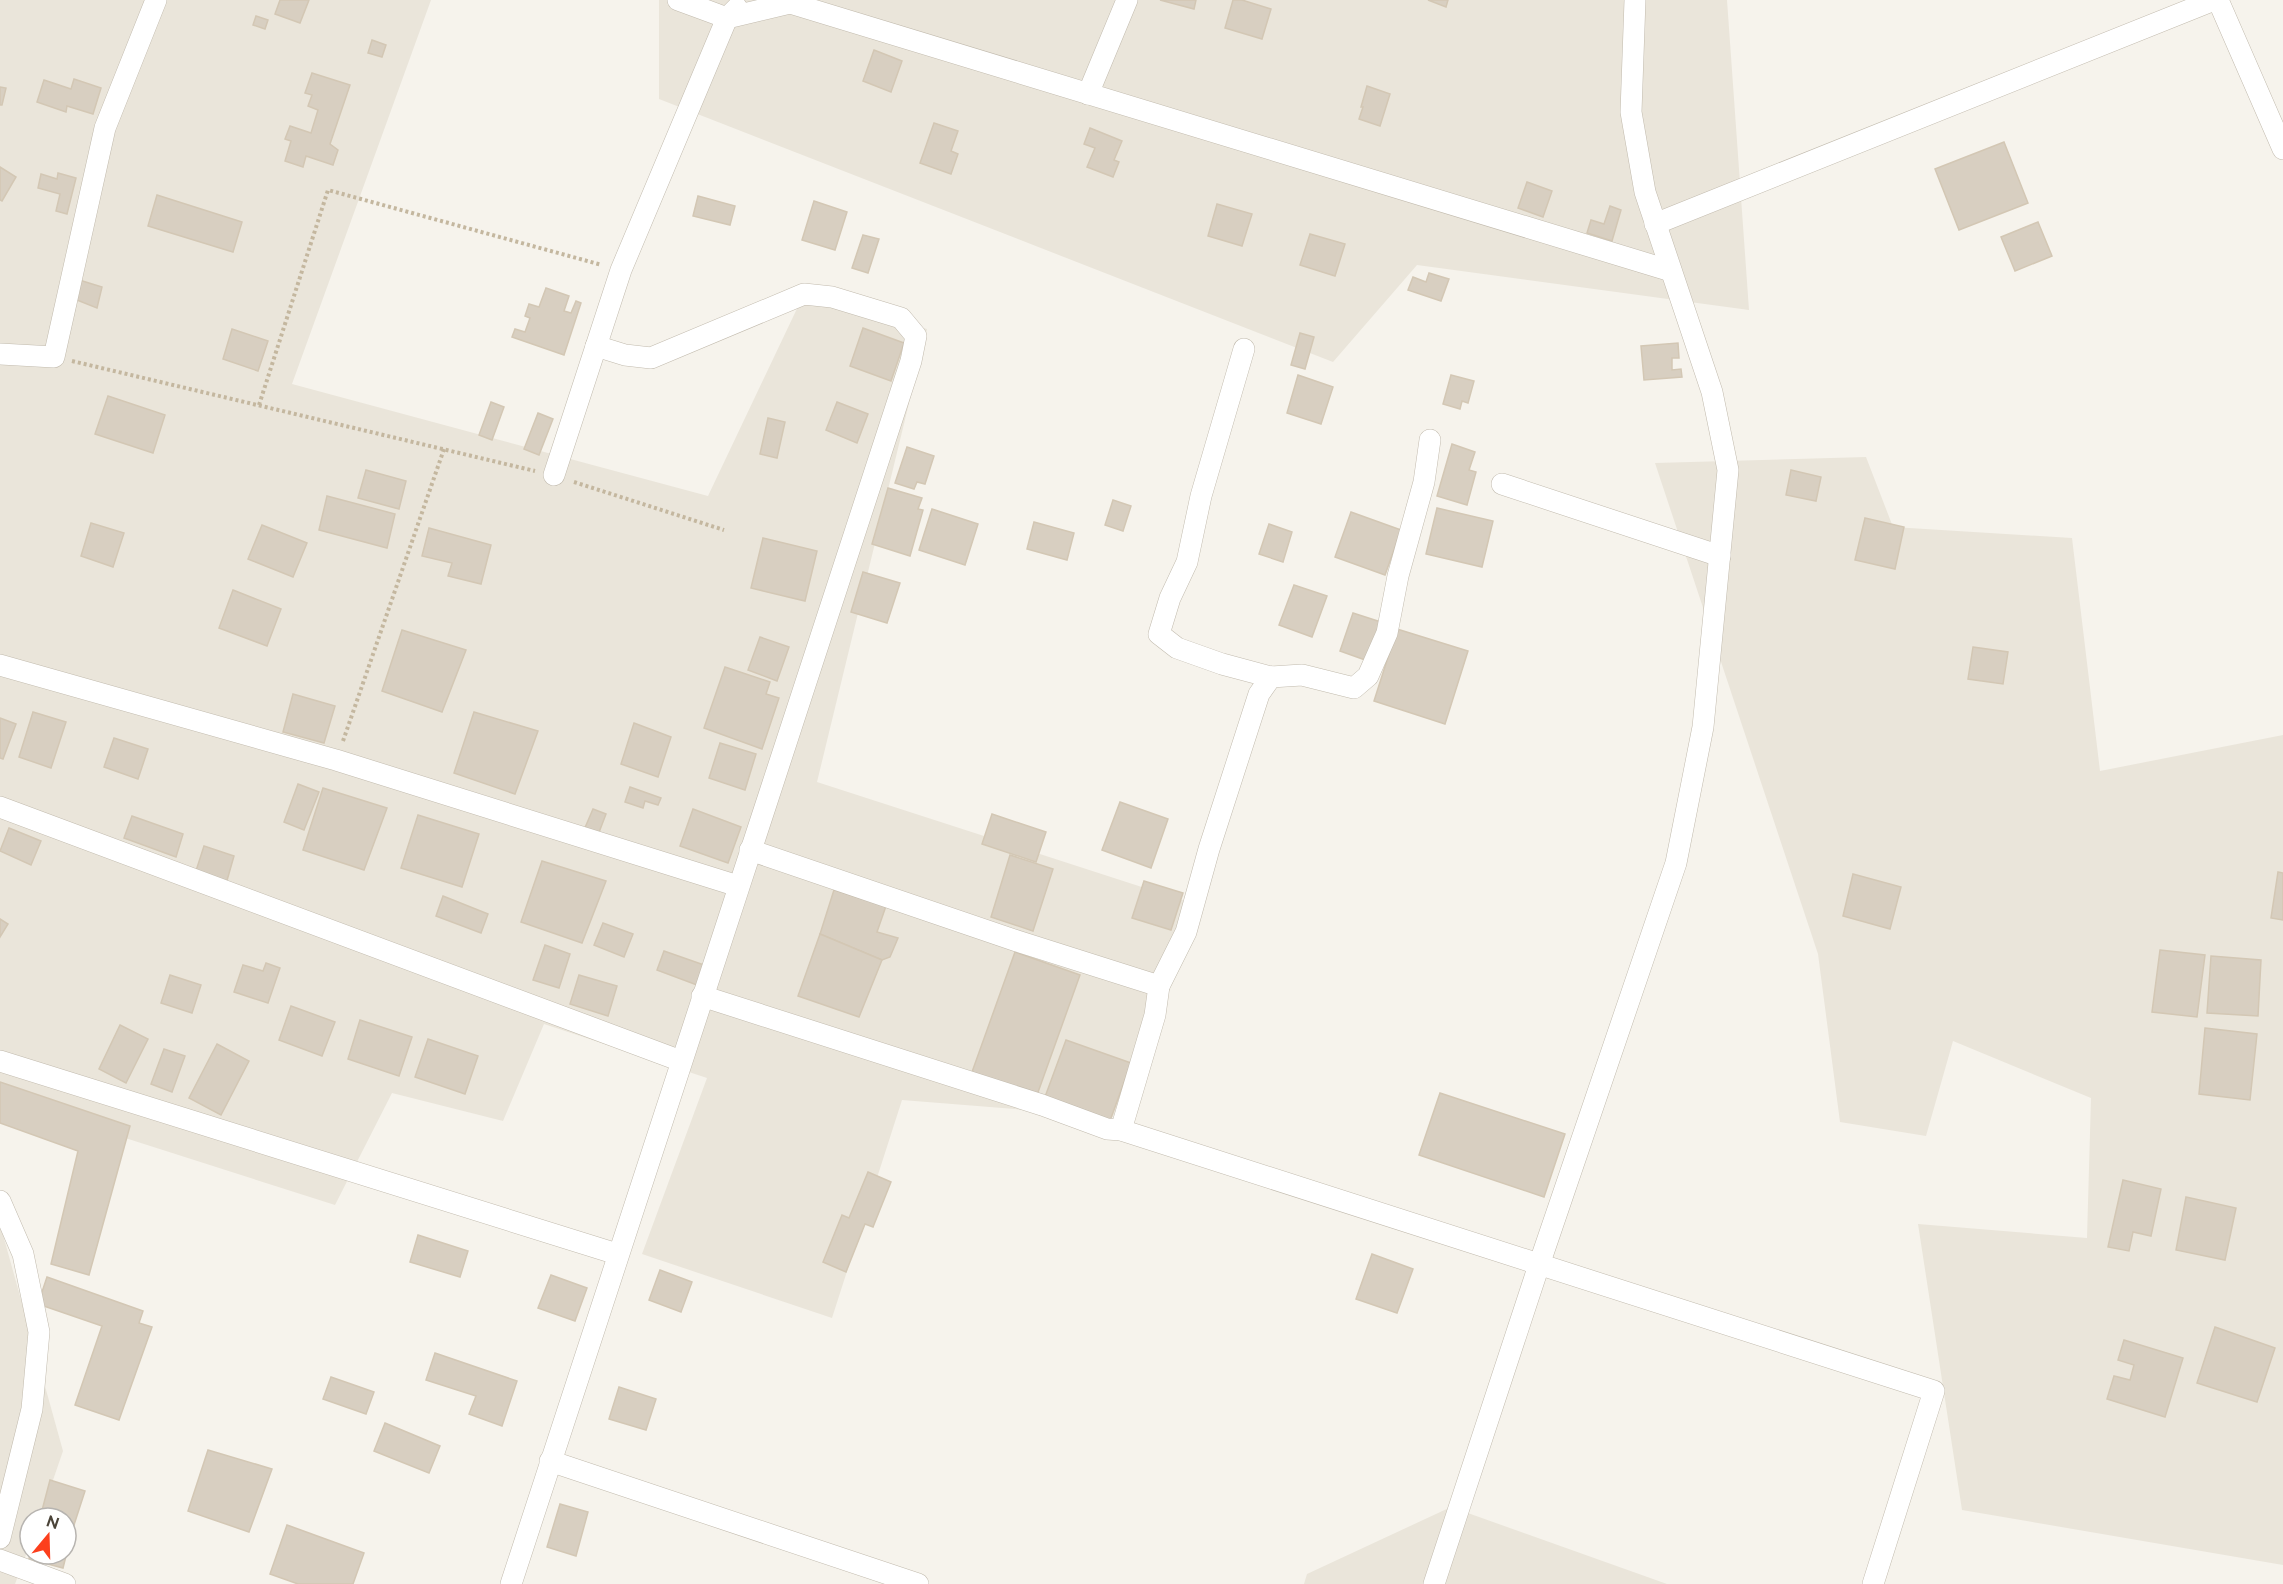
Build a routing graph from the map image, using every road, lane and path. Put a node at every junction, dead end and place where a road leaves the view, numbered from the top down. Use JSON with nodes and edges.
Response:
{"nodes":[{"id":1,"x":156,"y":0,"type":"edge"},
{"id":2,"x":678,"y":0,"type":"edge"},
{"id":3,"x":744,"y":0,"type":"edge"},
{"id":4,"x":1127,"y":0,"type":"edge"},
{"id":5,"x":1635,"y":0,"type":"edge"},
{"id":6,"x":2214,"y":0,"type":"edge"},
{"id":7,"x":2218,"y":0,"type":"edge"},
{"id":8,"x":727,"y":18,"type":"junction"},
{"id":9,"x":1088,"y":94,"type":"junction"},
{"id":10,"x":2283,"y":149,"type":"edge"},
{"id":11,"x":1655,"y":224,"type":"junction"},
{"id":12,"x":621,"y":270,"type":"junction"},
{"id":13,"x":1671,"y":271,"type":"junction"},
{"id":14,"x":596,"y":346,"type":"junction"},
{"id":15,"x":1244,"y":349,"type":"dead end"},
{"id":16,"x":0,"y":354,"type":"edge"},
{"id":17,"x":54,"y":357,"type":"junction"},
{"id":18,"x":259,"y":405,"type":"junction"},
{"id":19,"x":1430,"y":440,"type":"dead end"},
{"id":20,"x":444,"y":449,"type":"junction"},
{"id":21,"x":554,"y":475,"type":"junction"},
{"id":22,"x":1502,"y":484,"type":"dead end"},
{"id":23,"x":724,"y":530,"type":"dead end"},
{"id":24,"x":1719,"y":556,"type":"junction"},
{"id":25,"x":0,"y":665,"type":"edge"},
{"id":26,"x":1271,"y":677,"type":"junction"},
{"id":27,"x":336,"y":760,"type":"junction"},
{"id":28,"x":0,"y":807,"type":"edge"},
{"id":29,"x":750,"y":850,"type":"junction"},
{"id":30,"x":738,"y":886,"type":"junction"},
{"id":31,"x":1160,"y":986,"type":"junction"},
{"id":32,"x":702,"y":996,"type":"junction"},
{"id":33,"x":0,"y":1061,"type":"edge"},
{"id":34,"x":681,"y":1061,"type":"junction"},
{"id":35,"x":1121,"y":1130,"type":"junction"},
{"id":36,"x":0,"y":1201,"type":"edge"},
{"id":37,"x":618,"y":1254,"type":"junction"},
{"id":38,"x":1539,"y":1265,"type":"junction"},
{"id":39,"x":550,"y":1461,"type":"junction"},
{"id":40,"x":0,"y":1538,"type":"edge"},
{"id":41,"x":0,"y":1560,"type":"edge"},
{"id":42,"x":65,"y":1584,"type":"edge"},
{"id":43,"x":511,"y":1584,"type":"edge"},
{"id":44,"x":918,"y":1584,"type":"edge"},
{"id":45,"x":1434,"y":1584,"type":"edge"},
{"id":46,"x":1873,"y":1584,"type":"edge"}],
"edges":[{"from":1,"to":17,"type":"street"},
{"from":2,"to":8,"type":"street"},
{"from":3,"to":8,"type":"street"},
{"from":4,"to":9,"type":"street"},
{"from":5,"to":11,"type":"street"},
{"from":6,"to":11,"type":"street"},
{"from":7,"to":10,"type":"street"},
{"from":8,"to":9,"type":"street"},
{"from":8,"to":12,"type":"street"},
{"from":9,"to":13,"type":"street"},
{"from":11,"to":13,"type":"street"},
{"from":12,"to":14,"type":"street"},
{"from":12,"to":18,"type":"path"},
{"from":13,"to":24,"type":"street"},
{"from":14,"to":21,"type":"street"},
{"from":14,"to":29,"type":"street"},
{"from":15,"to":26,"type":"street"},
{"from":16,"to":17,"type":"street"},
{"from":17,"to":18,"type":"path"},
{"from":18,"to":20,"type":"path"},
{"from":19,"to":26,"type":"street"},
{"from":20,"to":21,"type":"path"},
{"from":20,"to":27,"type":"path"},
{"from":21,"to":23,"type":"path"},
{"from":22,"to":24,"type":"street"},
{"from":24,"to":38,"type":"street"},
{"from":25,"to":27,"type":"street"},
{"from":26,"to":31,"type":"street"},
{"from":27,"to":30,"type":"street"},
{"from":28,"to":34,"type":"street"},
{"from":29,"to":30,"type":"street"},
{"from":29,"to":31,"type":"street"},
{"from":30,"to":32,"type":"street"},
{"from":31,"to":35,"type":"street"},
{"from":32,"to":34,"type":"street"},
{"from":32,"to":35,"type":"street"},
{"from":33,"to":37,"type":"street"},
{"from":34,"to":37,"type":"street"},
{"from":35,"to":38,"type":"street"},
{"from":36,"to":40,"type":"street"},
{"from":37,"to":39,"type":"street"},
{"from":38,"to":45,"type":"street"},
{"from":38,"to":46,"type":"street"},
{"from":39,"to":43,"type":"street"},
{"from":39,"to":44,"type":"street"},
{"from":41,"to":42,"type":"street"}]}
